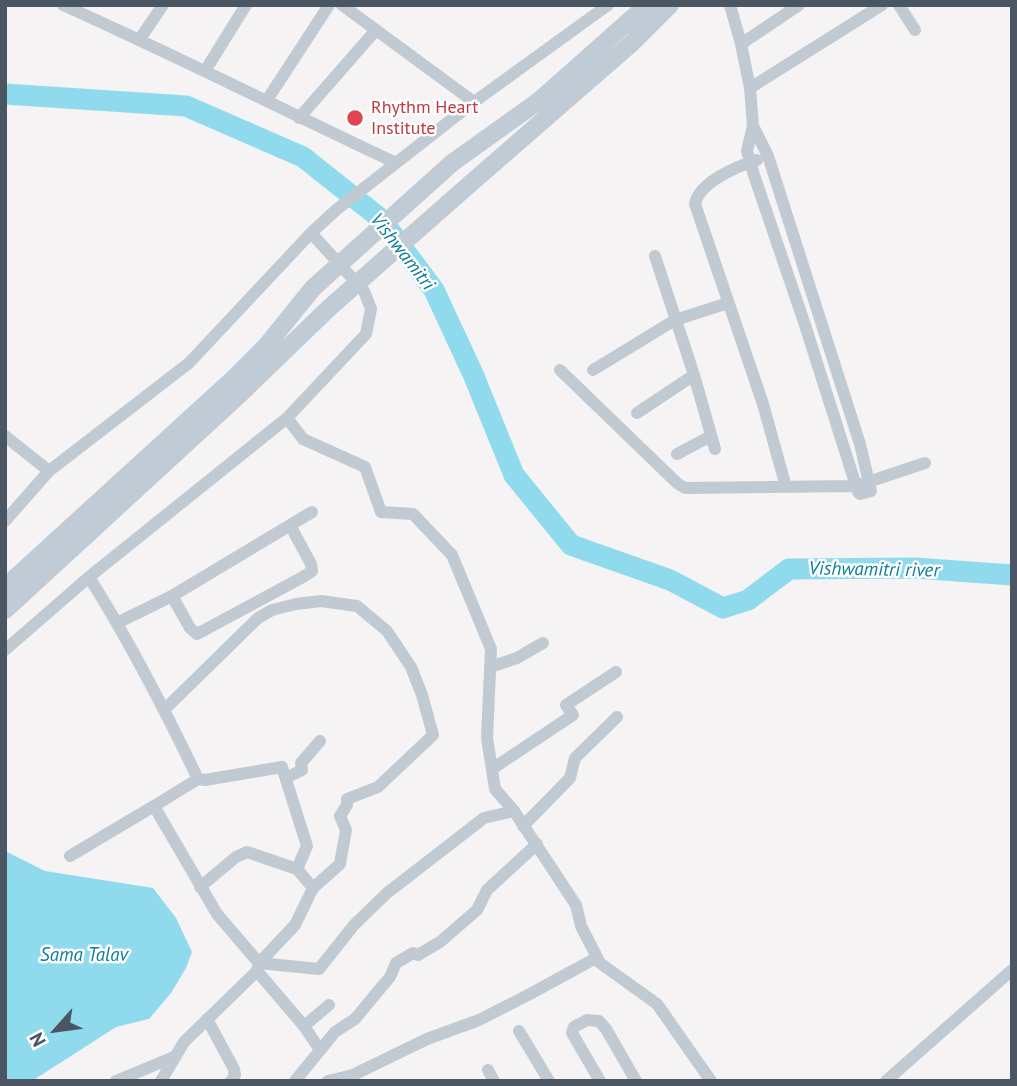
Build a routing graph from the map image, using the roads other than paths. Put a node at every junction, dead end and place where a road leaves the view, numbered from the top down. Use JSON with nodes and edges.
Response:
{"nodes":[{"id":1,"x":62,"y":5,"type":"edge"},
{"id":2,"x":163,"y":5,"type":"edge"},
{"id":3,"x":246,"y":5,"type":"edge"},
{"id":4,"x":329,"y":5,"type":"edge"},
{"id":5,"x":342,"y":5,"type":"edge"},
{"id":6,"x":608,"y":5,"type":"edge"},
{"id":7,"x":647,"y":5,"type":"edge"},
{"id":8,"x":670,"y":5,"type":"edge"},
{"id":9,"x":730,"y":5,"type":"edge"},
{"id":10,"x":799,"y":5,"type":"edge"},
{"id":11,"x":882,"y":5,"type":"edge"},
{"id":12,"x":899,"y":5,"type":"edge"},
{"id":13,"x":376,"y":30,"type":"junction"},
{"id":14,"x":915,"y":30,"type":"dead end"},
{"id":15,"x":139,"y":40,"type":"junction"},
{"id":16,"x":741,"y":44,"type":"junction"},
{"id":17,"x":205,"y":71,"type":"junction"},
{"id":18,"x":750,"y":88,"type":"junction"},
{"id":19,"x":267,"y":100,"type":"junction"},
{"id":20,"x":474,"y":102,"type":"junction"},
{"id":21,"x":299,"y":118,"type":"junction"},
{"id":22,"x":753,"y":126,"type":"junction"},
{"id":23,"x":768,"y":156,"type":"junction"},
{"id":24,"x":750,"y":162,"type":"junction"},
{"id":25,"x":394,"y":165,"type":"junction"},
{"id":26,"x":311,"y":233,"type":"junction"},
{"id":27,"x":655,"y":256,"type":"dead end"},
{"id":28,"x":728,"y":303,"type":"junction"},
{"id":29,"x":676,"y":320,"type":"junction"},
{"id":30,"x":833,"y":359,"type":"junction"},
{"id":31,"x":817,"y":364,"type":"junction"},
{"id":32,"x":560,"y":370,"type":"dead end"},
{"id":33,"x":593,"y":370,"type":"dead end"},
{"id":34,"x":694,"y":375,"type":"junction"},
{"id":35,"x":637,"y":413,"type":"dead end"},
{"id":36,"x":288,"y":418,"type":"junction"},
{"id":37,"x":5,"y":436,"type":"edge"},
{"id":38,"x":677,"y":454,"type":"dead end"},
{"id":39,"x":925,"y":463,"type":"dead end"},
{"id":40,"x":49,"y":471,"type":"junction"},
{"id":41,"x":870,"y":482,"type":"junction"},
{"id":42,"x":856,"y":486,"type":"junction"},
{"id":43,"x":786,"y":487,"type":"junction"},
{"id":44,"x":312,"y":512,"type":"dead end"},
{"id":45,"x":5,"y":521,"type":"edge"},
{"id":46,"x":290,"y":525,"type":"junction"},
{"id":47,"x":89,"y":577,"type":"junction"},
{"id":48,"x":5,"y":587,"type":"edge"},
{"id":49,"x":172,"y":596,"type":"junction"},
{"id":50,"x":5,"y":610,"type":"edge"},
{"id":51,"x":117,"y":623,"type":"junction"},
{"id":52,"x":543,"y":643,"type":"dead end"},
{"id":53,"x":5,"y":650,"type":"edge"},
{"id":54,"x":490,"y":667,"type":"junction"},
{"id":55,"x":616,"y":672,"type":"dead end"},
{"id":56,"x":165,"y":709,"type":"junction"},
{"id":57,"x":617,"y":717,"type":"dead end"},
{"id":58,"x":320,"y":741,"type":"dead end"},
{"id":59,"x":492,"y":769,"type":"junction"},
{"id":60,"x":286,"y":778,"type":"junction"},
{"id":61,"x":198,"y":779,"type":"junction"},
{"id":62,"x":154,"y":806,"type":"junction"},
{"id":63,"x":514,"y":811,"type":"junction"},
{"id":64,"x":523,"y":826,"type":"junction"},
{"id":65,"x":537,"y":844,"type":"junction"},
{"id":66,"x":70,"y":856,"type":"dead end"},
{"id":67,"x":297,"y":869,"type":"junction"},
{"id":68,"x":201,"y":887,"type":"junction"},
{"id":69,"x":313,"y":888,"type":"junction"},
{"id":70,"x":596,"y":958,"type":"junction"},
{"id":71,"x":258,"y":967,"type":"junction"},
{"id":72,"x":1012,"y":970,"type":"edge"},
{"id":73,"x":329,"y":1005,"type":"dead end"},
{"id":74,"x":207,"y":1019,"type":"junction"},
{"id":75,"x":304,"y":1026,"type":"junction"},
{"id":76,"x":519,"y":1031,"type":"dead end"},
{"id":77,"x":320,"y":1050,"type":"junction"},
{"id":78,"x":174,"y":1057,"type":"junction"},
{"id":79,"x":116,"y":1081,"type":"edge"},
{"id":80,"x":161,"y":1081,"type":"edge"},
{"id":81,"x":232,"y":1081,"type":"edge"},
{"id":82,"x":295,"y":1081,"type":"edge"},
{"id":83,"x":328,"y":1081,"type":"edge"},
{"id":84,"x":549,"y":1081,"type":"edge"},
{"id":85,"x":600,"y":1081,"type":"edge"},
{"id":86,"x":636,"y":1081,"type":"edge"},
{"id":87,"x":711,"y":1081,"type":"edge"},
{"id":88,"x":886,"y":1081,"type":"edge"}],
"edges":[{"from":1,"to":15,"type":"street"},
{"from":2,"to":15,"type":"street"},
{"from":3,"to":17,"type":"street"},
{"from":4,"to":19,"type":"street"},
{"from":5,"to":13,"type":"street"},
{"from":6,"to":20,"type":"street"},
{"from":7,"to":48,"type":"main road","bridge":true},
{"from":8,"to":50,"type":"main road","bridge":true},
{"from":9,"to":16,"type":"street"},
{"from":10,"to":16,"type":"street"},
{"from":11,"to":18,"type":"street"},
{"from":12,"to":14,"type":"street"},
{"from":13,"to":20,"type":"street"},
{"from":13,"to":21,"type":"street"},
{"from":15,"to":17,"type":"street"},
{"from":16,"to":18,"type":"street"},
{"from":17,"to":19,"type":"street"},
{"from":18,"to":22,"type":"street"},
{"from":19,"to":21,"type":"street"},
{"from":20,"to":25,"type":"street"},
{"from":21,"to":25,"type":"street"},
{"from":22,"to":23,"type":"street"},
{"from":22,"to":24,"type":"street"},
{"from":23,"to":24,"type":"street"},
{"from":23,"to":30,"type":"street"},
{"from":24,"to":28,"type":"street"},
{"from":24,"to":31,"type":"street"},
{"from":25,"to":26,"type":"street"},
{"from":26,"to":36,"type":"street"},
{"from":26,"to":40,"type":"street"},
{"from":27,"to":29,"type":"street"},
{"from":28,"to":29,"type":"street"},
{"from":28,"to":43,"type":"street"},
{"from":29,"to":33,"type":"street"},
{"from":29,"to":34,"type":"street"},
{"from":30,"to":31,"type":"street"},
{"from":30,"to":41,"type":"street"},
{"from":31,"to":42,"type":"street"},
{"from":32,"to":43,"type":"street"},
{"from":34,"to":35,"type":"street"},
{"from":34,"to":38,"type":"street"},
{"from":36,"to":47,"type":"street"},
{"from":36,"to":54,"type":"street"},
{"from":37,"to":40,"type":"street"},
{"from":39,"to":41,"type":"street"},
{"from":40,"to":45,"type":"street"},
{"from":41,"to":42,"type":"street"},
{"from":42,"to":43,"type":"street"},
{"from":44,"to":46,"type":"street"},
{"from":46,"to":49,"type":"street"},
{"from":46,"to":49,"type":"street"},
{"from":47,"to":51,"type":"street"},
{"from":47,"to":53,"type":"street"},
{"from":49,"to":51,"type":"street"},
{"from":51,"to":56,"type":"street"},
{"from":52,"to":54,"type":"street"},
{"from":54,"to":59,"type":"street"},
{"from":55,"to":59,"type":"street"},
{"from":56,"to":61,"type":"street"},
{"from":56,"to":69,"type":"street"},
{"from":57,"to":64,"type":"street"},
{"from":58,"to":60,"type":"street"},
{"from":59,"to":63,"type":"street"},
{"from":60,"to":61,"type":"street"},
{"from":60,"to":67,"type":"street"},
{"from":61,"to":62,"type":"street"},
{"from":62,"to":66,"type":"street"},
{"from":62,"to":68,"type":"street"},
{"from":63,"to":64,"type":"street"},
{"from":63,"to":71,"type":"street"},
{"from":64,"to":65,"type":"street"},
{"from":65,"to":70,"type":"street"},
{"from":65,"to":77,"type":"street"},
{"from":67,"to":68,"type":"street"},
{"from":67,"to":69,"type":"street"},
{"from":68,"to":71,"type":"street"},
{"from":69,"to":71,"type":"street"},
{"from":70,"to":83,"type":"street"},
{"from":70,"to":87,"type":"street"},
{"from":71,"to":74,"type":"street"},
{"from":71,"to":75,"type":"street"},
{"from":72,"to":88,"type":"street"},
{"from":73,"to":75,"type":"street"},
{"from":74,"to":78,"type":"street"},
{"from":74,"to":81,"type":"street"},
{"from":75,"to":77,"type":"street"},
{"from":76,"to":84,"type":"street"},
{"from":77,"to":82,"type":"street"},
{"from":78,"to":79,"type":"street"},
{"from":78,"to":80,"type":"street"},
{"from":85,"to":86,"type":"street"}]}
